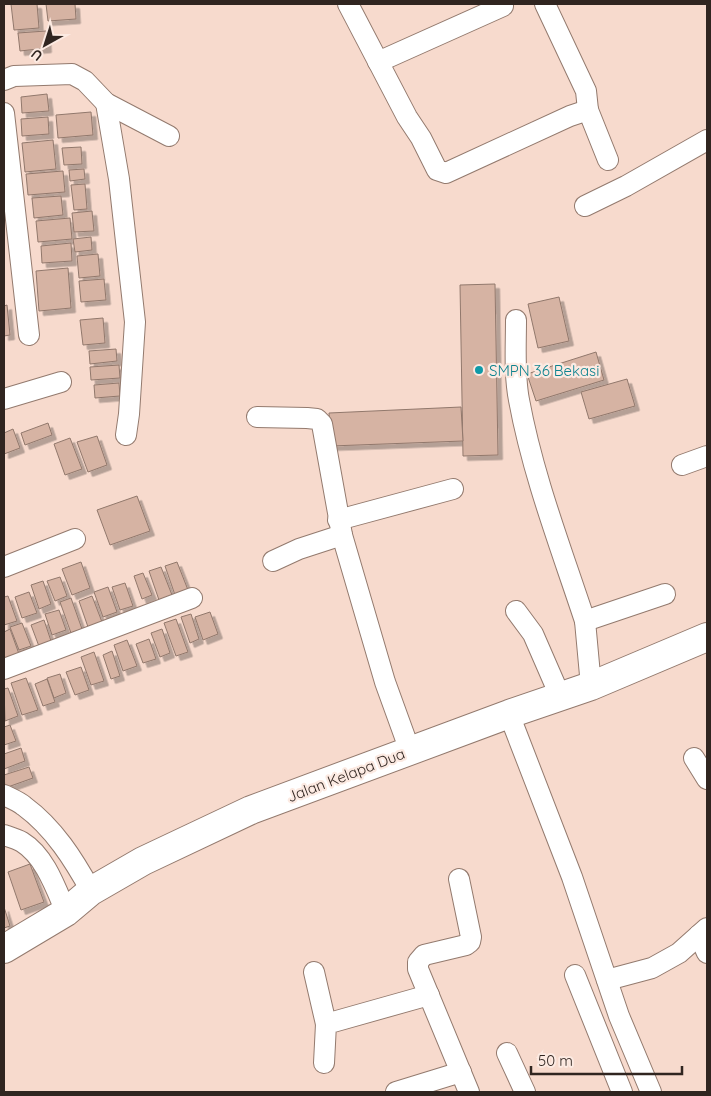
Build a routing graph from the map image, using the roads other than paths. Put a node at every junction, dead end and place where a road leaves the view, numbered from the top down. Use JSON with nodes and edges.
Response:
{"nodes":[{"id":1,"x":348,"y":4,"type":"edge"},
{"id":2,"x":545,"y":4,"type":"edge"},
{"id":3,"x":504,"y":6,"type":"dead end"},
{"id":4,"x":378,"y":62,"type":"junction"},
{"id":5,"x":7,"y":74,"type":"edge"},
{"id":6,"x":106,"y":103,"type":"junction"},
{"id":7,"x":588,"y":110,"type":"junction"},
{"id":8,"x":4,"y":113,"type":"edge"},
{"id":9,"x":169,"y":136,"type":"dead end"},
{"id":10,"x":707,"y":140,"type":"edge"},
{"id":11,"x":608,"y":160,"type":"dead end"},
{"id":12,"x":585,"y":206,"type":"dead end"},
{"id":13,"x":516,"y":320,"type":"dead end"},
{"id":14,"x":29,"y":335,"type":"dead end"},
{"id":15,"x":61,"y":382,"type":"dead end"},
{"id":16,"x":4,"y":399,"type":"edge"},
{"id":17,"x":257,"y":417,"type":"dead end"},
{"id":18,"x":126,"y":436,"type":"dead end"},
{"id":19,"x":707,"y":456,"type":"edge"},
{"id":20,"x":682,"y":464,"type":"dead end"},
{"id":21,"x":453,"y":490,"type":"dead end"},
{"id":22,"x":340,"y":527,"type":"junction"},
{"id":23,"x":75,"y":539,"type":"dead end"},
{"id":24,"x":273,"y":561,"type":"dead end"},
{"id":25,"x":4,"y":567,"type":"edge"},
{"id":26,"x":665,"y":594,"type":"dead end"},
{"id":27,"x":192,"y":598,"type":"dead end"},
{"id":28,"x":516,"y":611,"type":"dead end"},
{"id":29,"x":586,"y":621,"type":"junction"},
{"id":30,"x":707,"y":637,"type":"edge"},
{"id":31,"x":4,"y":669,"type":"edge"},
{"id":32,"x":591,"y":686,"type":"junction"},
{"id":33,"x":560,"y":696,"type":"junction"},
{"id":34,"x":509,"y":714,"type":"junction"},
{"id":35,"x":410,"y":751,"type":"junction"},
{"id":36,"x":694,"y":758,"type":"dead end"},
{"id":37,"x":707,"y":779,"type":"edge"},
{"id":38,"x":4,"y":795,"type":"edge"},
{"id":39,"x":4,"y":835,"type":"edge"},
{"id":40,"x":459,"y":879,"type":"dead end"},
{"id":41,"x":91,"y":891,"type":"junction"},
{"id":42,"x":66,"y":912,"type":"junction"},
{"id":43,"x":705,"y":939,"type":"edge"},
{"id":44,"x":4,"y":949,"type":"edge"},
{"id":45,"x":314,"y":972,"type":"dead end"},
{"id":46,"x":574,"y":975,"type":"dead end"},
{"id":47,"x":607,"y":980,"type":"junction"},
{"id":48,"x":429,"y":995,"type":"junction"},
{"id":49,"x":326,"y":1024,"type":"junction"},
{"id":50,"x":507,"y":1052,"type":"dead end"},
{"id":51,"x":324,"y":1063,"type":"dead end"},
{"id":52,"x":461,"y":1072,"type":"junction"},
{"id":53,"x":396,"y":1092,"type":"edge"},
{"id":54,"x":469,"y":1092,"type":"edge"},
{"id":55,"x":525,"y":1092,"type":"edge"},
{"id":56,"x":622,"y":1092,"type":"edge"},
{"id":57,"x":651,"y":1092,"type":"edge"}],
"edges":[{"from":1,"to":4,"type":"street"},
{"from":2,"to":7,"type":"street"},
{"from":3,"to":4,"type":"street"},
{"from":4,"to":7,"type":"street"},
{"from":5,"to":6,"type":"street"},
{"from":6,"to":9,"type":"street"},
{"from":6,"to":18,"type":"street"},
{"from":7,"to":11,"type":"street"},
{"from":8,"to":14,"type":"street"},
{"from":10,"to":12,"type":"street"},
{"from":13,"to":29,"type":"street"},
{"from":15,"to":16,"type":"street"},
{"from":17,"to":22,"type":"street"},
{"from":19,"to":20,"type":"street"},
{"from":21,"to":22,"type":"street"},
{"from":22,"to":24,"type":"street"},
{"from":22,"to":35,"type":"street"},
{"from":23,"to":25,"type":"street"},
{"from":26,"to":29,"type":"street"},
{"from":27,"to":31,"type":"street"},
{"from":28,"to":33,"type":"street"},
{"from":29,"to":32,"type":"street"},
{"from":30,"to":32,"type":"main road","name":"Jalan Kelapa Dua"},
{"from":32,"to":33,"type":"main road","name":"Jalan Kelapa Dua"},
{"from":33,"to":34,"type":"main road","name":"Jalan Kelapa Dua"},
{"from":34,"to":35,"type":"main road","name":"Jalan Kelapa Dua"},
{"from":34,"to":47,"type":"street"},
{"from":35,"to":41,"type":"main road","name":"Jalan Kelapa Dua"},
{"from":36,"to":37,"type":"street"},
{"from":38,"to":41,"type":"street"},
{"from":39,"to":42,"type":"street"},
{"from":40,"to":48,"type":"street"},
{"from":41,"to":42,"type":"main road","name":"Jalan Kelapa Dua"},
{"from":42,"to":44,"type":"main road","name":"Jalan Kelapa Dua"},
{"from":43,"to":47,"type":"street"},
{"from":45,"to":49,"type":"street"},
{"from":46,"to":56,"type":"street"},
{"from":47,"to":57,"type":"street"},
{"from":48,"to":49,"type":"street"},
{"from":48,"to":52,"type":"street"},
{"from":49,"to":51,"type":"street"},
{"from":50,"to":55,"type":"street"},
{"from":52,"to":53,"type":"street"},
{"from":52,"to":54,"type":"street"}]}
